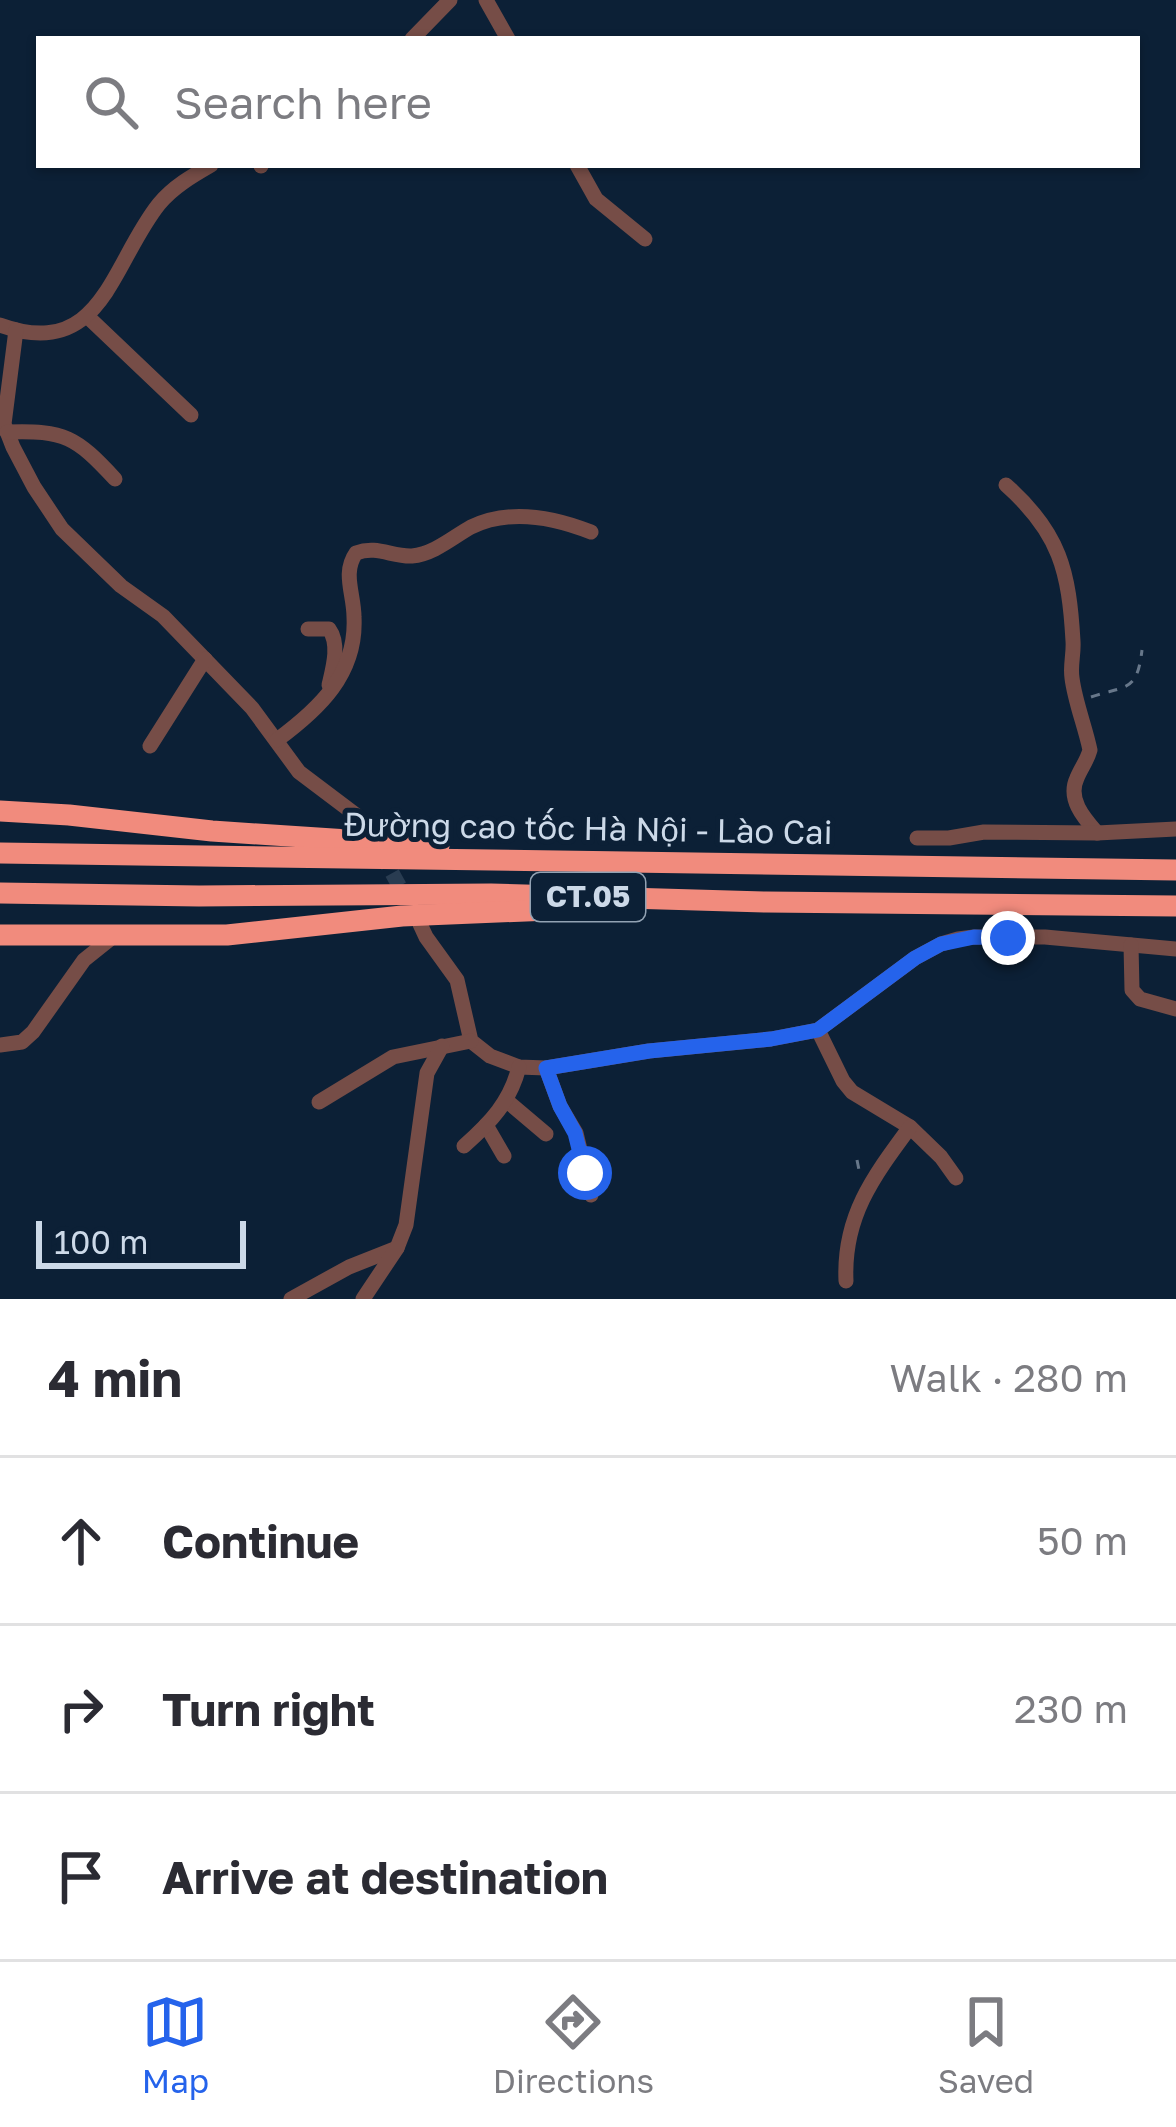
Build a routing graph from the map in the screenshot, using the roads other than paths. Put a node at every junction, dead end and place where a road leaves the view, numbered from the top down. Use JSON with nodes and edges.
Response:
{"nodes":[{"id":1,"x":450,"y":0,"type":"edge"},
{"id":2,"x":486,"y":0,"type":"edge"},
{"id":3,"x":415,"y":36,"type":"edge"},
{"id":4,"x":506,"y":36,"type":"edge"},
{"id":5,"x":206,"y":168,"type":"edge"},
{"id":6,"x":579,"y":168,"type":"edge"},
{"id":7,"x":645,"y":239,"type":"dead end"},
{"id":8,"x":88,"y":317,"type":"junction"},
{"id":9,"x":8,"y":328,"type":"edge"},
{"id":10,"x":190,"y":415,"type":"dead end"},
{"id":11,"x":7,"y":432,"type":"junction"},
{"id":12,"x":115,"y":479,"type":"dead end"},
{"id":13,"x":1006,"y":485,"type":"dead end"},
{"id":14,"x":591,"y":532,"type":"dead end"},
{"id":15,"x":308,"y":629,"type":"dead end"},
{"id":16,"x":205,"y":659,"type":"junction"},
{"id":17,"x":325,"y":699,"type":"junction"},
{"id":18,"x":278,"y":740,"type":"junction"},
{"id":19,"x":150,"y":746,"type":"dead end"},
{"id":20,"x":0,"y":812,"type":"edge"},
{"id":21,"x":367,"y":829,"type":"dead end"},
{"id":22,"x":1176,"y":829,"type":"edge"},
{"id":23,"x":1096,"y":833,"type":"junction"},
{"id":24,"x":917,"y":838,"type":"dead end"},
{"id":25,"x":0,"y":853,"type":"edge"},
{"id":26,"x":584,"y":860,"type":"junction"},
{"id":27,"x":1176,"y":870,"type":"edge"},
{"id":28,"x":0,"y":893,"type":"edge"},
{"id":29,"x":766,"y":902,"type":"junction"},
{"id":30,"x":1176,"y":906,"type":"edge"},
{"id":31,"x":420,"y":924,"type":"dead end"},
{"id":32,"x":0,"y":934,"type":"edge"},
{"id":33,"x":114,"y":936,"type":"junction"},
{"id":34,"x":1131,"y":945,"type":"junction"},
{"id":35,"x":1176,"y":949,"type":"edge"},
{"id":36,"x":1176,"y":1009,"type":"edge"},
{"id":37,"x":818,"y":1030,"type":"junction"},
{"id":38,"x":471,"y":1041,"type":"junction"},
{"id":39,"x":0,"y":1046,"type":"edge"},
{"id":40,"x":442,"y":1046,"type":"junction"},
{"id":41,"x":518,"y":1067,"type":"junction"},
{"id":42,"x":546,"y":1068,"type":"junction"},
{"id":43,"x":507,"y":1101,"type":"junction"},
{"id":44,"x":319,"y":1102,"type":"dead end"},
{"id":45,"x":486,"y":1125,"type":"junction"},
{"id":46,"x":910,"y":1127,"type":"junction"},
{"id":47,"x":547,"y":1134,"type":"dead end"},
{"id":48,"x":464,"y":1146,"type":"dead end"},
{"id":49,"x":504,"y":1156,"type":"dead end"},
{"id":50,"x":956,"y":1178,"type":"dead end"},
{"id":51,"x":591,"y":1195,"type":"dead end"},
{"id":52,"x":398,"y":1249,"type":"junction"},
{"id":53,"x":846,"y":1282,"type":"dead end"},
{"id":54,"x":291,"y":1299,"type":"edge"},
{"id":55,"x":363,"y":1299,"type":"edge"}],
"edges":[{"from":1,"to":3,"type":"street"},
{"from":2,"to":4,"type":"street"},
{"from":5,"to":8,"type":"street"},
{"from":6,"to":7,"type":"street"},
{"from":8,"to":9,"type":"street"},
{"from":8,"to":10,"type":"street"},
{"from":9,"to":11,"type":"street"},
{"from":11,"to":12,"type":"street"},
{"from":11,"to":16,"type":"street"},
{"from":13,"to":23,"type":"street"},
{"from":14,"to":17,"type":"street"},
{"from":15,"to":17,"type":"street"},
{"from":16,"to":18,"type":"street"},
{"from":16,"to":19,"type":"street"},
{"from":17,"to":18,"type":"street"},
{"from":18,"to":21,"type":"street"},
{"from":20,"to":26,"type":"highway"},
{"from":22,"to":23,"type":"street"},
{"from":23,"to":24,"type":"street"},
{"from":25,"to":26,"type":"highway","name":"Đường cao tốc Hà Nội - Lào Cai","number":"CT.05"},
{"from":26,"to":27,"type":"highway","name":"Đường cao tốc Hà Nội - Lào Cai","number":"CT.05"},
{"from":28,"to":29,"type":"highway","name":"Đường cao tốc Hà Nội - Lào Cai","number":"CT.05"},
{"from":29,"to":30,"type":"highway","name":"Đường cao tốc Hà Nội - Lào Cai","number":"CT.05"},
{"from":29,"to":33,"type":"highway"},
{"from":31,"to":38,"type":"street"},
{"from":32,"to":33,"type":"highway"},
{"from":33,"to":39,"type":"street"},
{"from":34,"to":35,"type":"street"},
{"from":34,"to":36,"type":"street"},
{"from":34,"to":37,"type":"street"},
{"from":37,"to":42,"type":"street"},
{"from":37,"to":46,"type":"street"},
{"from":38,"to":40,"type":"street"},
{"from":38,"to":41,"type":"street"},
{"from":40,"to":44,"type":"street"},
{"from":40,"to":52,"type":"street"},
{"from":41,"to":42,"type":"street"},
{"from":41,"to":43,"type":"street"},
{"from":42,"to":51,"type":"street"},
{"from":43,"to":45,"type":"street"},
{"from":43,"to":47,"type":"street"},
{"from":45,"to":48,"type":"street"},
{"from":45,"to":49,"type":"street"},
{"from":46,"to":50,"type":"street"},
{"from":46,"to":53,"type":"street"},
{"from":52,"to":54,"type":"street"},
{"from":52,"to":55,"type":"street"}]}
